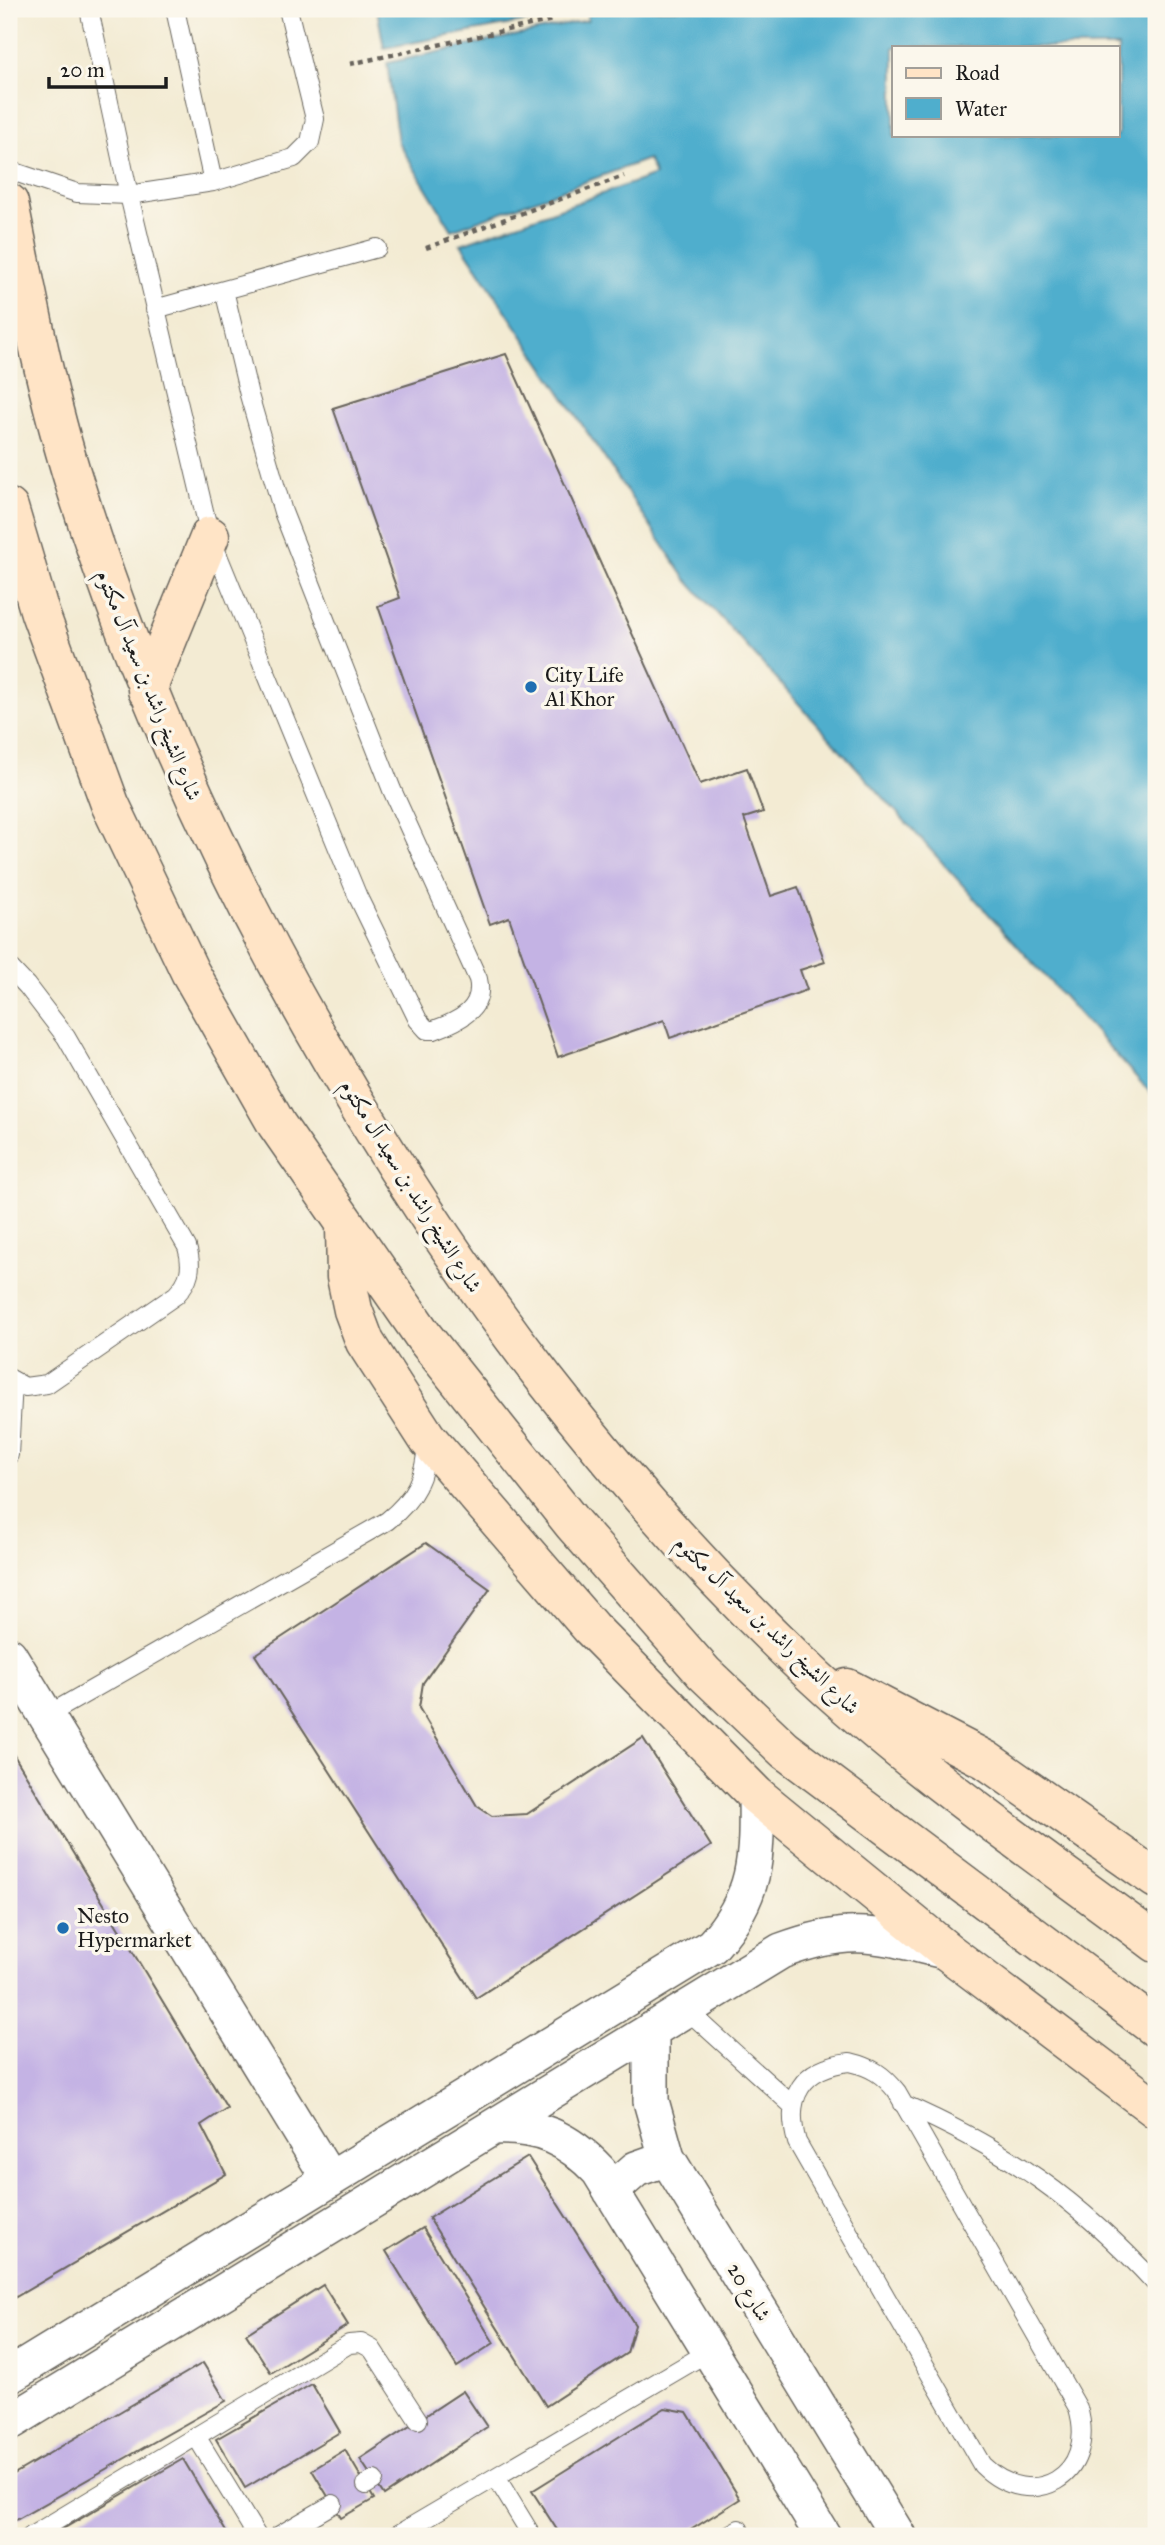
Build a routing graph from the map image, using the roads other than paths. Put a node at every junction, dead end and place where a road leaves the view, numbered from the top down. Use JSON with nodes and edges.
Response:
{"nodes":[{"id":1,"x":89,"y":9,"type":"edge"},
{"id":2,"x":175,"y":9,"type":"edge"},
{"id":3,"x":288,"y":9,"type":"edge"},
{"id":4,"x":9,"y":170,"type":"edge"},
{"id":5,"x":213,"y":182,"type":"junction"},
{"id":6,"x":129,"y":195,"type":"junction"},
{"id":7,"x":9,"y":202,"type":"edge"},
{"id":8,"x":377,"y":248,"type":"dead end"},
{"id":9,"x":224,"y":290,"type":"junction"},
{"id":10,"x":155,"y":309,"type":"junction"},
{"id":11,"x":9,"y":508,"type":"edge"},
{"id":12,"x":210,"y":536,"type":"junction"},
{"id":13,"x":147,"y":690,"type":"junction"},
{"id":14,"x":9,"y":968,"type":"edge"},
{"id":15,"x":345,"y":1226,"type":"junction"},
{"id":16,"x":11,"y":1380,"type":"edge"},
{"id":17,"x":427,"y":1438,"type":"junction"},
{"id":18,"x":9,"y":1455,"type":"edge"},
{"id":19,"x":9,"y":1655,"type":"edge"},
{"id":20,"x":804,"y":1667,"type":"junction"},
{"id":21,"x":46,"y":1716,"type":"junction"},
{"id":22,"x":756,"y":1795,"type":"junction"},
{"id":23,"x":1156,"y":1879,"type":"edge"},
{"id":24,"x":1156,"y":1943,"type":"edge"},
{"id":25,"x":948,"y":1952,"type":"junction"},
{"id":26,"x":686,"y":2009,"type":"junction"},
{"id":27,"x":1156,"y":2028,"type":"edge"},
{"id":28,"x":651,"y":2030,"type":"junction"},
{"id":29,"x":903,"y":2104,"type":"junction"},
{"id":30,"x":792,"y":2105,"type":"junction"},
{"id":31,"x":1156,"y":2109,"type":"edge"},
{"id":32,"x":493,"y":2127,"type":"junction"},
{"id":33,"x":667,"y":2158,"type":"junction"},
{"id":34,"x":330,"y":2180,"type":"junction"},
{"id":35,"x":611,"y":2191,"type":"junction"},
{"id":36,"x":1156,"y":2284,"type":"edge"},
{"id":37,"x":710,"y":2351,"type":"junction"},
{"id":38,"x":9,"y":2376,"type":"edge"},
{"id":39,"x":418,"y":2420,"type":"dead end"},
{"id":40,"x":9,"y":2423,"type":"edge"},
{"id":41,"x":196,"y":2436,"type":"junction"},
{"id":42,"x":496,"y":2477,"type":"junction"},
{"id":43,"x":333,"y":2504,"type":"dead end"},
{"id":44,"x":530,"y":2535,"type":"edge"},
{"id":45,"x":31,"y":2536,"type":"edge"},
{"id":46,"x":257,"y":2536,"type":"edge"},
{"id":47,"x":278,"y":2536,"type":"edge"},
{"id":48,"x":395,"y":2536,"type":"edge"},
{"id":49,"x":823,"y":2536,"type":"edge"},
{"id":50,"x":898,"y":2536,"type":"edge"}],
"edges":[{"from":1,"to":6,"type":"lane"},
{"from":2,"to":5,"type":"lane"},
{"from":3,"to":5,"type":"lane"},
{"from":4,"to":6,"type":"lane"},
{"from":5,"to":6,"type":"lane"},
{"from":6,"to":10,"type":"lane"},
{"from":7,"to":13,"type":"main road","name":"شارع الشيخ راشد بن سعيد آل مكتوم"},
{"from":8,"to":9,"type":"lane"},
{"from":9,"to":10,"type":"lane"},
{"from":9,"to":12,"type":"lane"},
{"from":10,"to":12,"type":"lane"},
{"from":11,"to":15,"type":"main road"},
{"from":12,"to":13,"type":"main road"},
{"from":13,"to":20,"type":"main road","name":"شارع الشيخ راشد بن سعيد آل مكتوم"},
{"from":14,"to":16,"type":"lane"},
{"from":15,"to":17,"type":"main road"},
{"from":15,"to":27,"type":"main road"},
{"from":16,"to":18,"type":"lane"},
{"from":17,"to":21,"type":"lane"},
{"from":17,"to":22,"type":"main road"},
{"from":19,"to":21,"type":"street"},
{"from":20,"to":23,"type":"main road"},
{"from":20,"to":24,"type":"main road","name":"شارع الشيخ راشد بن سعيد آل مكتوم"},
{"from":21,"to":34,"type":"street"},
{"from":22,"to":25,"type":"main road"},
{"from":22,"to":34,"type":"street"},
{"from":25,"to":26,"type":"street"},
{"from":25,"to":31,"type":"main road"},
{"from":26,"to":28,"type":"street"},
{"from":26,"to":30,"type":"lane"},
{"from":28,"to":32,"type":"street"},
{"from":28,"to":33,"type":"street","name":"شارع 20"},
{"from":29,"to":30,"type":"lane"},
{"from":29,"to":30,"type":"lane"},
{"from":29,"to":36,"type":"lane"},
{"from":32,"to":35,"type":"street"},
{"from":32,"to":40,"type":"street"},
{"from":33,"to":35,"type":"street"},
{"from":33,"to":50,"type":"street","name":"شارع 20"},
{"from":34,"to":38,"type":"street"},
{"from":35,"to":37,"type":"street"},
{"from":37,"to":42,"type":"lane"},
{"from":37,"to":49,"type":"street"},
{"from":39,"to":41,"type":"lane"},
{"from":41,"to":45,"type":"lane"},
{"from":41,"to":46,"type":"lane"},
{"from":42,"to":44,"type":"lane"},
{"from":42,"to":48,"type":"lane"},
{"from":43,"to":47,"type":"lane"}]}
